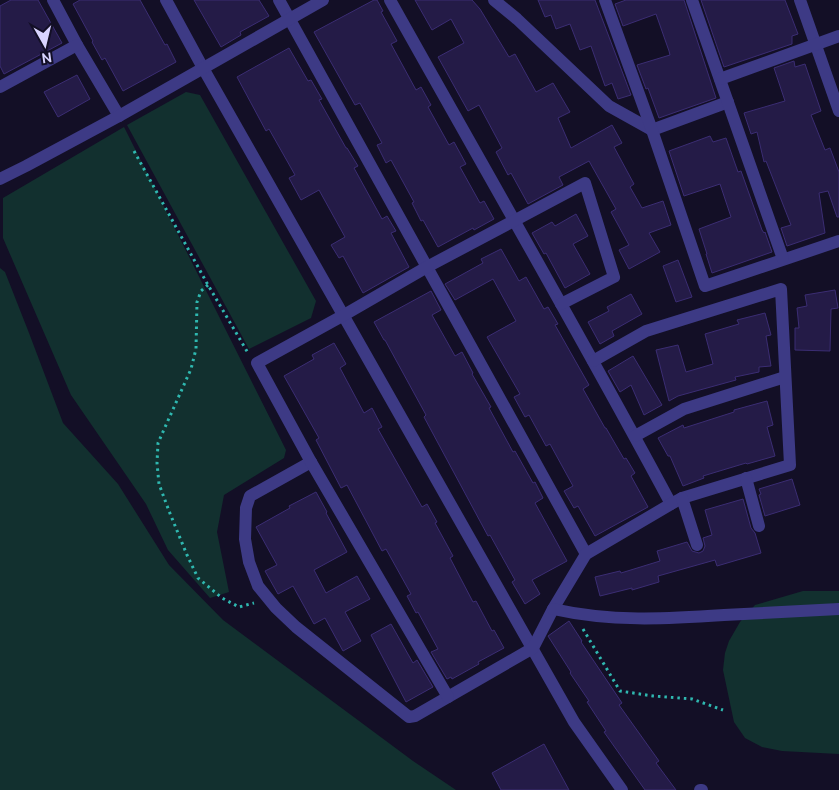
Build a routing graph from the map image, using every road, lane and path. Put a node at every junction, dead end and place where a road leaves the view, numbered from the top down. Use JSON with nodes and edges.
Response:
{"nodes":[{"id":1,"x":53,"y":0,"type":"edge"},
{"id":2,"x":166,"y":0,"type":"edge"},
{"id":3,"x":279,"y":0,"type":"edge"},
{"id":4,"x":323,"y":0,"type":"edge"},
{"id":5,"x":390,"y":0,"type":"edge"},
{"id":6,"x":494,"y":0,"type":"edge"},
{"id":7,"x":511,"y":0,"type":"edge"},
{"id":8,"x":605,"y":0,"type":"edge"},
{"id":9,"x":692,"y":0,"type":"edge"},
{"id":10,"x":800,"y":0,"type":"edge"},
{"id":11,"x":289,"y":18,"type":"junction"},
{"id":12,"x":517,"y":19,"type":"junction"},
{"id":13,"x":839,"y":36,"type":"edge"},
{"id":14,"x":816,"y":44,"type":"junction"},
{"id":15,"x":78,"y":45,"type":"junction"},
{"id":16,"x":203,"y":68,"type":"junction"},
{"id":17,"x":720,"y":79,"type":"junction"},
{"id":18,"x":0,"y":87,"type":"edge"},
{"id":19,"x":728,"y":102,"type":"junction"},
{"id":20,"x":839,"y":111,"type":"edge"},
{"id":21,"x":119,"y":116,"type":"junction"},
{"id":22,"x":652,"y":130,"type":"junction"},
{"id":23,"x":134,"y":151,"type":"dead end"},
{"id":24,"x":0,"y":179,"type":"edge"},
{"id":25,"x":514,"y":221,"type":"junction"},
{"id":26,"x":839,"y":241,"type":"edge"},
{"id":27,"x":783,"y":259,"type":"junction"},
{"id":28,"x":428,"y":267,"type":"junction"},
{"id":29,"x":208,"y":285,"type":"junction"},
{"id":30,"x":562,"y":304,"type":"junction"},
{"id":31,"x":344,"y":315,"type":"junction"},
{"id":32,"x":593,"y":361,"type":"junction"},
{"id":33,"x":257,"y":363,"type":"junction"},
{"id":34,"x":785,"y":377,"type":"junction"},
{"id":35,"x":635,"y":436,"type":"junction"},
{"id":36,"x":310,"y":462,"type":"junction"},
{"id":37,"x":746,"y":478,"type":"junction"},
{"id":38,"x":676,"y":501,"type":"junction"},
{"id":39,"x":759,"y":526,"type":"dead end"},
{"id":40,"x":697,"y":545,"type":"dead end"},
{"id":41,"x":586,"y":554,"type":"junction"},
{"id":42,"x":269,"y":600,"type":"junction"},
{"id":43,"x":553,"y":609,"type":"junction"},
{"id":44,"x":839,"y":609,"type":"edge"},
{"id":45,"x":574,"y":614,"type":"junction"},
{"id":46,"x":532,"y":648,"type":"junction"},
{"id":47,"x":448,"y":697,"type":"junction"},
{"id":48,"x":724,"y":710,"type":"dead end"},
{"id":49,"x":622,"y":790,"type":"edge"}],
"edges":[{"from":1,"to":15,"type":"street"},
{"from":2,"to":16,"type":"street"},
{"from":3,"to":11,"type":"street"},
{"from":4,"to":11,"type":"street"},
{"from":5,"to":25,"type":"street"},
{"from":6,"to":12,"type":"street"},
{"from":7,"to":12,"type":"street"},
{"from":8,"to":22,"type":"street"},
{"from":9,"to":17,"type":"street"},
{"from":10,"to":14,"type":"street"},
{"from":11,"to":16,"type":"street"},
{"from":11,"to":28,"type":"street"},
{"from":12,"to":22,"type":"street"},
{"from":13,"to":14,"type":"street"},
{"from":14,"to":17,"type":"street"},
{"from":14,"to":20,"type":"street"},
{"from":15,"to":18,"type":"street"},
{"from":15,"to":21,"type":"street"},
{"from":16,"to":21,"type":"street"},
{"from":16,"to":31,"type":"street"},
{"from":17,"to":19,"type":"street"},
{"from":19,"to":22,"type":"street"},
{"from":19,"to":27,"type":"street"},
{"from":21,"to":24,"type":"street"},
{"from":22,"to":27,"type":"street"},
{"from":23,"to":29,"type":"path"},
{"from":25,"to":28,"type":"street"},
{"from":25,"to":30,"type":"street"},
{"from":25,"to":30,"type":"street"},
{"from":26,"to":27,"type":"street"},
{"from":28,"to":31,"type":"street"},
{"from":28,"to":41,"type":"street"},
{"from":29,"to":33,"type":"path"},
{"from":29,"to":42,"type":"path"},
{"from":30,"to":32,"type":"street"},
{"from":31,"to":33,"type":"street"},
{"from":31,"to":46,"type":"street"},
{"from":32,"to":34,"type":"street"},
{"from":32,"to":35,"type":"street"},
{"from":33,"to":36,"type":"street"},
{"from":34,"to":35,"type":"street"},
{"from":34,"to":37,"type":"street"},
{"from":35,"to":38,"type":"street"},
{"from":36,"to":42,"type":"street"},
{"from":36,"to":47,"type":"street"},
{"from":37,"to":38,"type":"street"},
{"from":37,"to":39,"type":"street"},
{"from":38,"to":40,"type":"street"},
{"from":38,"to":41,"type":"street"},
{"from":41,"to":43,"type":"street"},
{"from":42,"to":47,"type":"street"},
{"from":43,"to":45,"type":"street"},
{"from":43,"to":46,"type":"street"},
{"from":44,"to":45,"type":"street"},
{"from":45,"to":48,"type":"path"},
{"from":46,"to":47,"type":"street"},
{"from":46,"to":49,"type":"street"}]}
